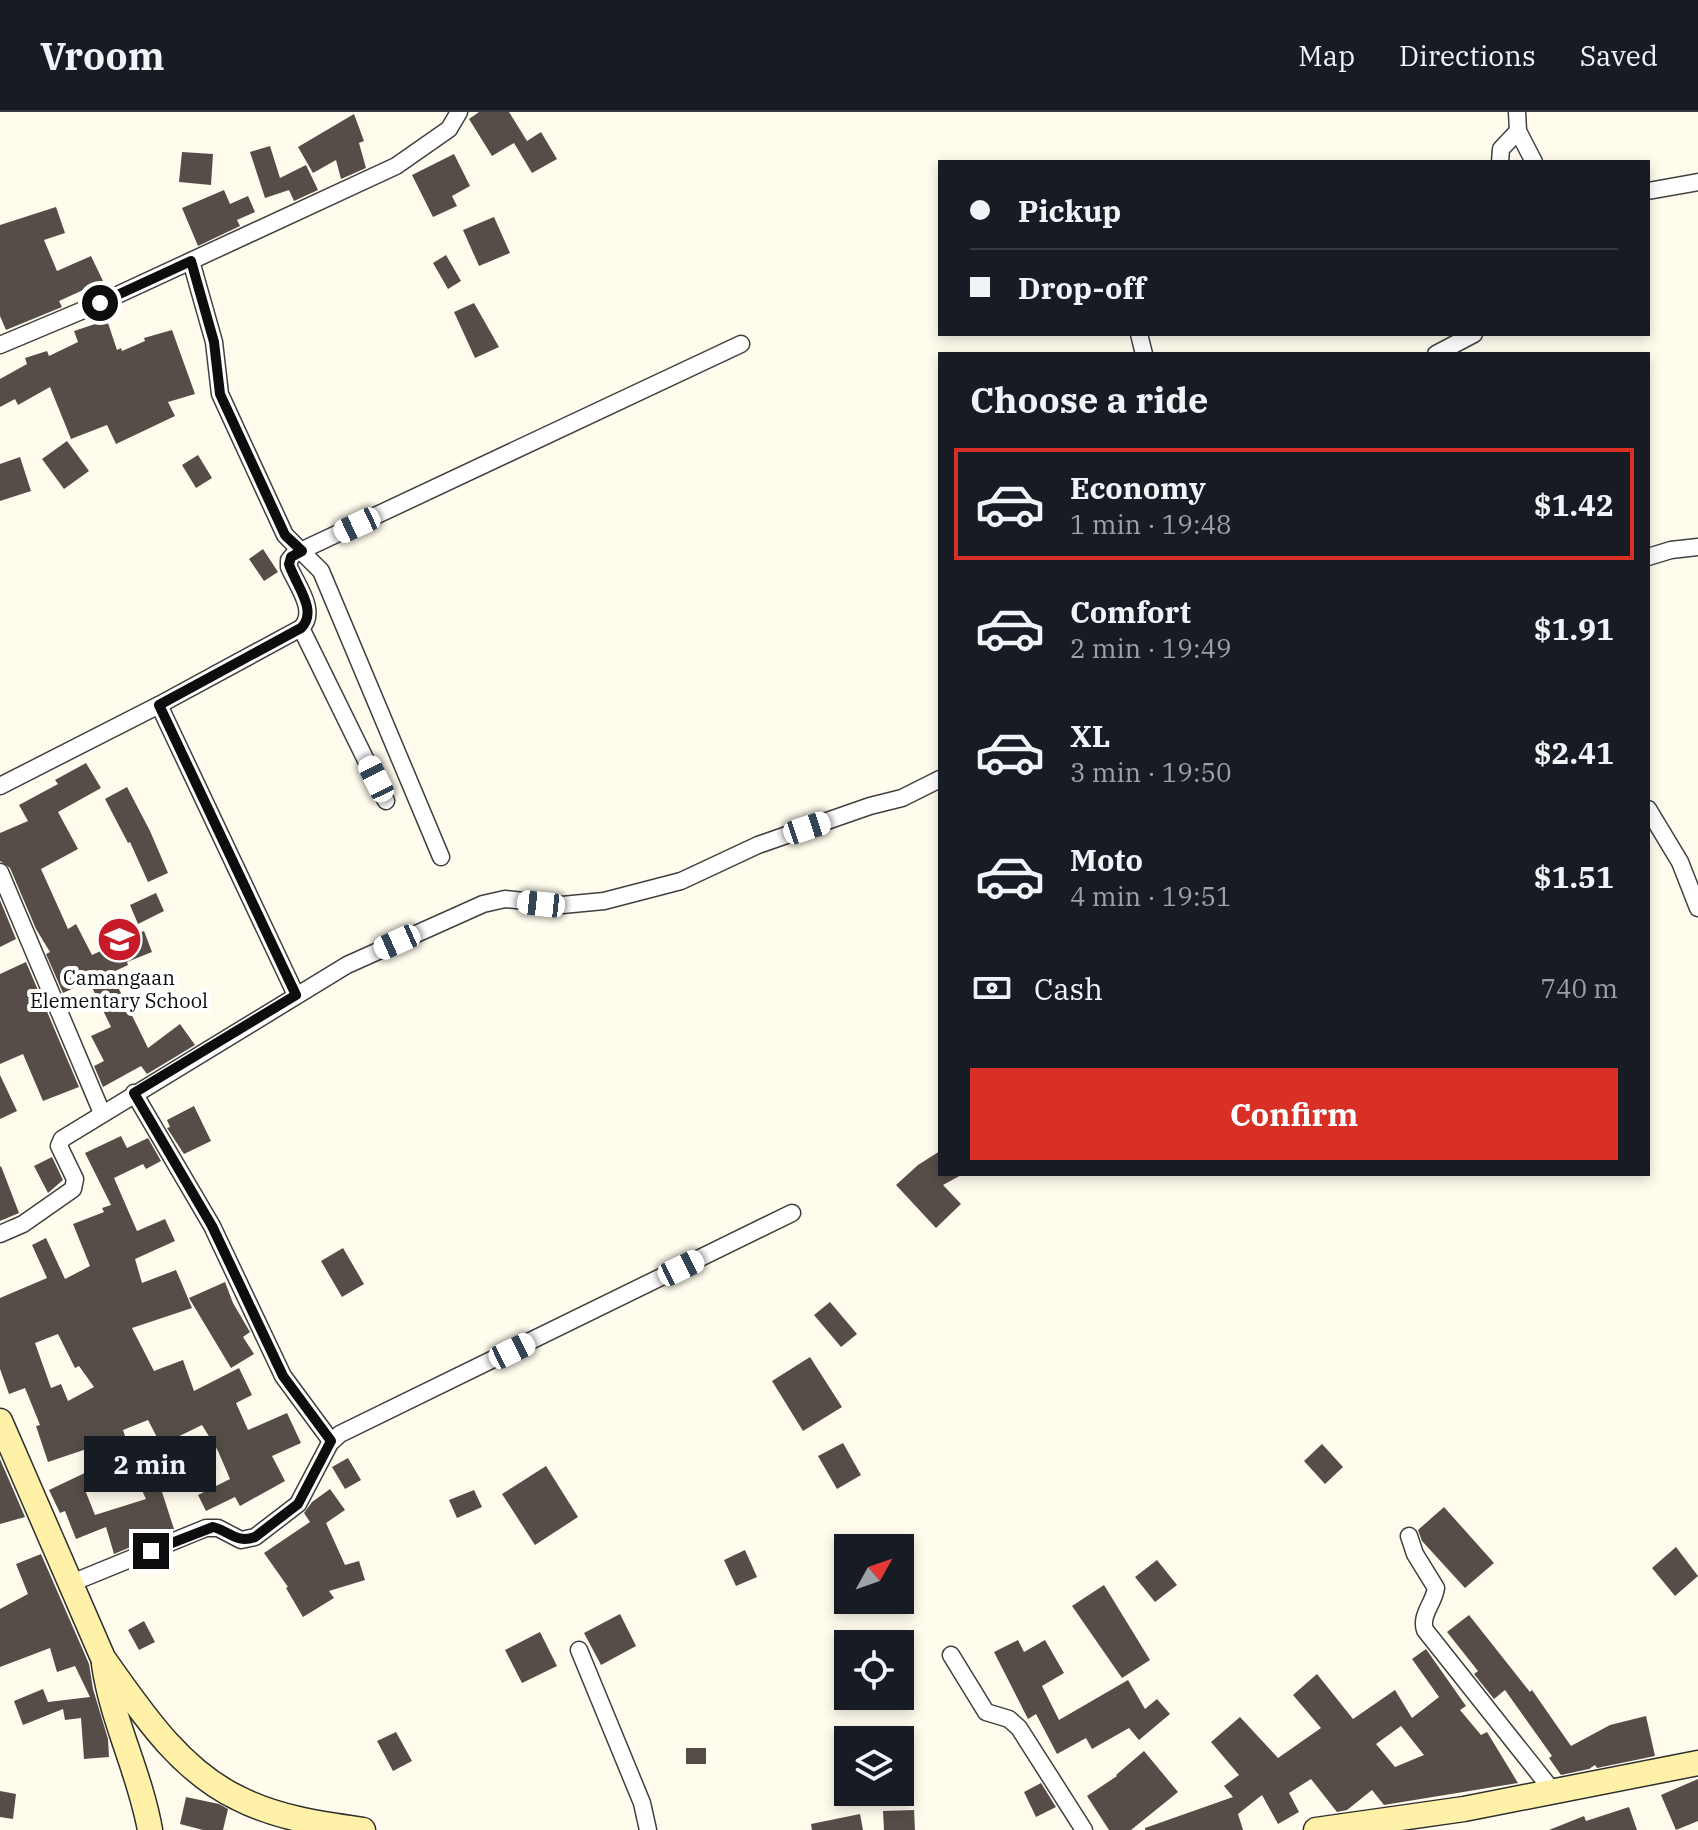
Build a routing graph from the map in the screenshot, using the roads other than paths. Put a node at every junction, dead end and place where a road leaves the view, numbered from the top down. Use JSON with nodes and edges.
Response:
{"nodes":[{"id":1,"x":459,"y":112,"type":"edge"},
{"id":2,"x":1517,"y":112,"type":"edge"},
{"id":3,"x":1518,"y":131,"type":"junction"},
{"id":4,"x":1500,"y":160,"type":"edge"},
{"id":5,"x":1533,"y":160,"type":"edge"},
{"id":6,"x":1698,"y":182,"type":"edge"},
{"id":7,"x":1650,"y":191,"type":"edge"},
{"id":8,"x":191,"y":261,"type":"junction"},
{"id":9,"x":1470,"y":336,"type":"edge"},
{"id":10,"x":741,"y":344,"type":"dead end"},
{"id":11,"x":0,"y":345,"type":"edge"},
{"id":12,"x":1440,"y":352,"type":"edge"},
{"id":13,"x":1698,"y":547,"type":"edge"},
{"id":14,"x":302,"y":551,"type":"junction"},
{"id":15,"x":1650,"y":556,"type":"edge"},
{"id":16,"x":301,"y":628,"type":"junction"},
{"id":17,"x":159,"y":705,"type":"junction"},
{"id":18,"x":938,"y":780,"type":"edge"},
{"id":19,"x":0,"y":786,"type":"edge"},
{"id":20,"x":386,"y":801,"type":"dead end"},
{"id":21,"x":1650,"y":812,"type":"edge"},
{"id":22,"x":441,"y":857,"type":"dead end"},
{"id":23,"x":0,"y":872,"type":"edge"},
{"id":24,"x":1698,"y":908,"type":"edge"},
{"id":25,"x":296,"y":995,"type":"junction"},
{"id":26,"x":134,"y":1093,"type":"junction"},
{"id":27,"x":102,"y":1113,"type":"junction"},
{"id":28,"x":792,"y":1213,"type":"dead end"},
{"id":29,"x":0,"y":1234,"type":"edge"},
{"id":30,"x":2,"y":1433,"type":"edge"},
{"id":31,"x":331,"y":1441,"type":"junction"},
{"id":32,"x":1409,"y":1536,"type":"dead end"},
{"id":33,"x":69,"y":1584,"type":"junction"},
{"id":34,"x":579,"y":1650,"type":"dead end"},
{"id":35,"x":951,"y":1655,"type":"dead end"},
{"id":36,"x":103,"y":1658,"type":"junction"},
{"id":37,"x":1698,"y":1763,"type":"edge"},
{"id":38,"x":1552,"y":1790,"type":"junction"},
{"id":39,"x":150,"y":1830,"type":"edge"},
{"id":40,"x":363,"y":1830,"type":"edge"},
{"id":41,"x":648,"y":1830,"type":"edge"},
{"id":42,"x":1084,"y":1830,"type":"edge"},
{"id":43,"x":1316,"y":1830,"type":"edge"}],
"edges":[{"from":1,"to":8,"type":"street"},
{"from":2,"to":3,"type":"street"},
{"from":3,"to":4,"type":"street"},
{"from":3,"to":5,"type":"street"},
{"from":6,"to":7,"type":"street"},
{"from":8,"to":11,"type":"street"},
{"from":8,"to":14,"type":"street"},
{"from":9,"to":12,"type":"street"},
{"from":10,"to":14,"type":"street"},
{"from":13,"to":15,"type":"street"},
{"from":14,"to":16,"type":"street"},
{"from":14,"to":22,"type":"street"},
{"from":16,"to":17,"type":"street"},
{"from":16,"to":20,"type":"street"},
{"from":17,"to":19,"type":"street"},
{"from":17,"to":25,"type":"street"},
{"from":18,"to":25,"type":"street"},
{"from":21,"to":24,"type":"street"},
{"from":23,"to":27,"type":"street"},
{"from":25,"to":26,"type":"street"},
{"from":26,"to":27,"type":"street"},
{"from":26,"to":31,"type":"street"},
{"from":27,"to":29,"type":"street"},
{"from":28,"to":31,"type":"street"},
{"from":30,"to":33,"type":"street"},
{"from":31,"to":33,"type":"street"},
{"from":32,"to":38,"type":"street"},
{"from":33,"to":36,"type":"street"},
{"from":34,"to":41,"type":"street"},
{"from":35,"to":42,"type":"street"},
{"from":36,"to":39,"type":"street"},
{"from":36,"to":40,"type":"street"},
{"from":37,"to":38,"type":"street"},
{"from":38,"to":43,"type":"street"}]}
